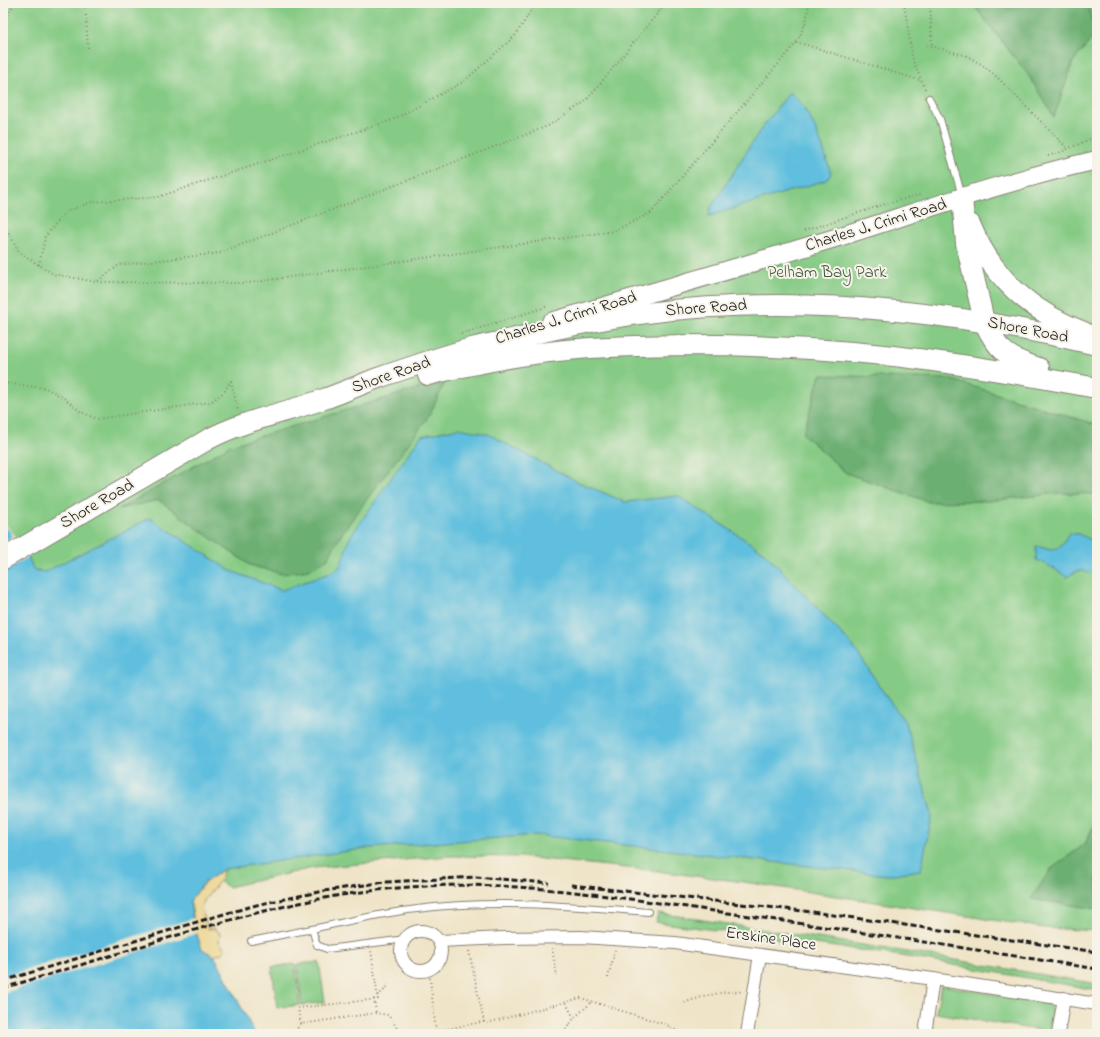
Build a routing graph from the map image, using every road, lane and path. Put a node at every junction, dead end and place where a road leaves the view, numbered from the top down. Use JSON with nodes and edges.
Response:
{"nodes":[{"id":1,"x":14,"y":3,"type":"edge"},
{"id":2,"x":85,"y":3,"type":"edge"},
{"id":3,"x":536,"y":3,"type":"edge"},
{"id":4,"x":666,"y":3,"type":"edge"},
{"id":5,"x":809,"y":3,"type":"edge"},
{"id":6,"x":904,"y":3,"type":"edge"},
{"id":7,"x":930,"y":3,"type":"edge"},
{"id":8,"x":3,"y":26,"type":"edge"},
{"id":9,"x":797,"y":42,"type":"junction"},
{"id":10,"x":927,"y":46,"type":"dead end"},
{"id":11,"x":932,"y":46,"type":"junction"},
{"id":12,"x":88,"y":48,"type":"dead end"},
{"id":13,"x":922,"y":82,"type":"junction"},
{"id":14,"x":929,"y":98,"type":"joint"},
{"id":15,"x":1089,"y":162,"type":"edge"},
{"id":16,"x":962,"y":198,"type":"junction"},
{"id":17,"x":3,"y":222,"type":"edge"},
{"id":18,"x":39,"y":265,"type":"junction"},
{"id":19,"x":97,"y":282,"type":"junction"},
{"id":20,"x":984,"y":321,"type":"junction"},
{"id":21,"x":1097,"y":338,"type":"edge"},
{"id":22,"x":1097,"y":345,"type":"edge"},
{"id":23,"x":472,"y":348,"type":"junction"},
{"id":24,"x":3,"y":383,"type":"edge"},
{"id":25,"x":1097,"y":385,"type":"edge"},
{"id":26,"x":1097,"y":388,"type":"edge"},
{"id":27,"x":325,"y":399,"type":"junction"},
{"id":28,"x":238,"y":411,"type":"dead end"},
{"id":29,"x":3,"y":558,"type":"edge"},
{"id":30,"x":648,"y":912,"type":"dead end"},
{"id":31,"x":312,"y":929,"type":"junction"},
{"id":32,"x":551,"y":937,"type":"junction"},
{"id":33,"x":406,"y":939,"type":"junction"},
{"id":34,"x":618,"y":939,"type":"junction"},
{"id":35,"x":466,"y":940,"type":"junction"},
{"id":36,"x":439,"y":941,"type":"junction"},
{"id":37,"x":251,"y":942,"type":"dead end"},
{"id":38,"x":370,"y":944,"type":"junction"},
{"id":39,"x":760,"y":955,"type":"junction"},
{"id":40,"x":429,"y":970,"type":"junction"},
{"id":41,"x":557,"y":976,"type":"dead end"},
{"id":42,"x":608,"y":978,"type":"dead end"},
{"id":43,"x":933,"y":979,"type":"junction"},
{"id":44,"x":388,"y":984,"type":"dead end"},
{"id":45,"x":754,"y":993,"type":"junction"},
{"id":46,"x":377,"y":995,"type":"junction"},
{"id":47,"x":1064,"y":998,"type":"junction"},
{"id":48,"x":374,"y":999,"type":"junction"},
{"id":49,"x":566,"y":1002,"type":"junction"},
{"id":50,"x":592,"y":1002,"type":"junction"},
{"id":51,"x":681,"y":1004,"type":"dead end"},
{"id":52,"x":1097,"y":1004,"type":"edge"},
{"id":53,"x":376,"y":1013,"type":"junction"},
{"id":54,"x":574,"y":1018,"type":"junction"},
{"id":55,"x":486,"y":1021,"type":"junction"},
{"id":56,"x":301,"y":1024,"type":"junction"},
{"id":57,"x":435,"y":1032,"type":"edge"},
{"id":58,"x":563,"y":1033,"type":"edge"},
{"id":59,"x":292,"y":1034,"type":"edge"},
{"id":60,"x":399,"y":1034,"type":"edge"},
{"id":61,"x":552,"y":1034,"type":"edge"},
{"id":62,"x":571,"y":1034,"type":"edge"},
{"id":63,"x":682,"y":1034,"type":"edge"},
{"id":64,"x":747,"y":1034,"type":"edge"},
{"id":65,"x":924,"y":1034,"type":"edge"},
{"id":66,"x":1058,"y":1034,"type":"edge"}],
"edges":[{"from":1,"to":8,"type":"path"},
{"from":2,"to":12,"type":"path"},
{"from":3,"to":18,"type":"path"},
{"from":4,"to":19,"type":"path"},
{"from":5,"to":9,"type":"path"},
{"from":6,"to":13,"type":"path"},
{"from":7,"to":11,"type":"path"},
{"from":9,"to":13,"type":"path"},
{"from":9,"to":19,"type":"path"},
{"from":10,"to":11,"type":"path"},
{"from":11,"to":15,"type":"path"},
{"from":13,"to":14,"type":"path"},
{"from":14,"to":16,"type":"lane"},
{"from":15,"to":16,"type":"main road","name":"Charles J. Crimi Road"},
{"from":16,"to":20,"type":"main road"},
{"from":16,"to":21,"type":"main road"},
{"from":16,"to":23,"type":"main road","name":"Charles J. Crimi Road"},
{"from":17,"to":18,"type":"path"},
{"from":18,"to":19,"type":"path"},
{"from":20,"to":22,"type":"main road","name":"Shore Road"},
{"from":20,"to":23,"type":"main road","name":"Shore Road"},
{"from":20,"to":25,"type":"main road"},
{"from":23,"to":27,"type":"main road","name":"Shore Road"},
{"from":24,"to":28,"type":"path"},
{"from":26,"to":27,"type":"main road","name":"Shore Road"},
{"from":27,"to":29,"type":"main road","name":"Shore Road"},
{"from":30,"to":31,"type":"lane"},
{"from":31,"to":37,"type":"lane"},
{"from":31,"to":38,"type":"lane"},
{"from":32,"to":34,"type":"street","name":"Erskine Place"},
{"from":32,"to":35,"type":"street","name":"Erskine Place"},
{"from":32,"to":41,"type":"path"},
{"from":33,"to":36,"type":"street","name":"Erskine Place"},
{"from":33,"to":38,"type":"lane"},
{"from":33,"to":40,"type":"street"},
{"from":34,"to":39,"type":"street","name":"Erskine Place"},
{"from":34,"to":42,"type":"path"},
{"from":35,"to":36,"type":"street","name":"Erskine Place"},
{"from":35,"to":55,"type":"path"},
{"from":36,"to":40,"type":"street"},
{"from":38,"to":46,"type":"path"},
{"from":39,"to":43,"type":"street","name":"Erskine Place"},
{"from":39,"to":45,"type":"street"},
{"from":40,"to":57,"type":"path"},
{"from":43,"to":47,"type":"street","name":"Erskine Place"},
{"from":43,"to":65,"type":"street"},
{"from":44,"to":46,"type":"path"},
{"from":45,"to":51,"type":"path"},
{"from":45,"to":64,"type":"street"},
{"from":46,"to":48,"type":"path"},
{"from":47,"to":52,"type":"street","name":"Erskine Place"},
{"from":47,"to":66,"type":"street"},
{"from":48,"to":53,"type":"path"},
{"from":48,"to":56,"type":"path"},
{"from":49,"to":50,"type":"path"},
{"from":49,"to":54,"type":"path"},
{"from":49,"to":55,"type":"path"},
{"from":50,"to":54,"type":"path"},
{"from":50,"to":63,"type":"path"},
{"from":53,"to":56,"type":"path"},
{"from":53,"to":60,"type":"path"},
{"from":54,"to":58,"type":"path"},
{"from":55,"to":57,"type":"path"},
{"from":56,"to":59,"type":"path"},
{"from":58,"to":61,"type":"path"},
{"from":58,"to":62,"type":"path"}]}
